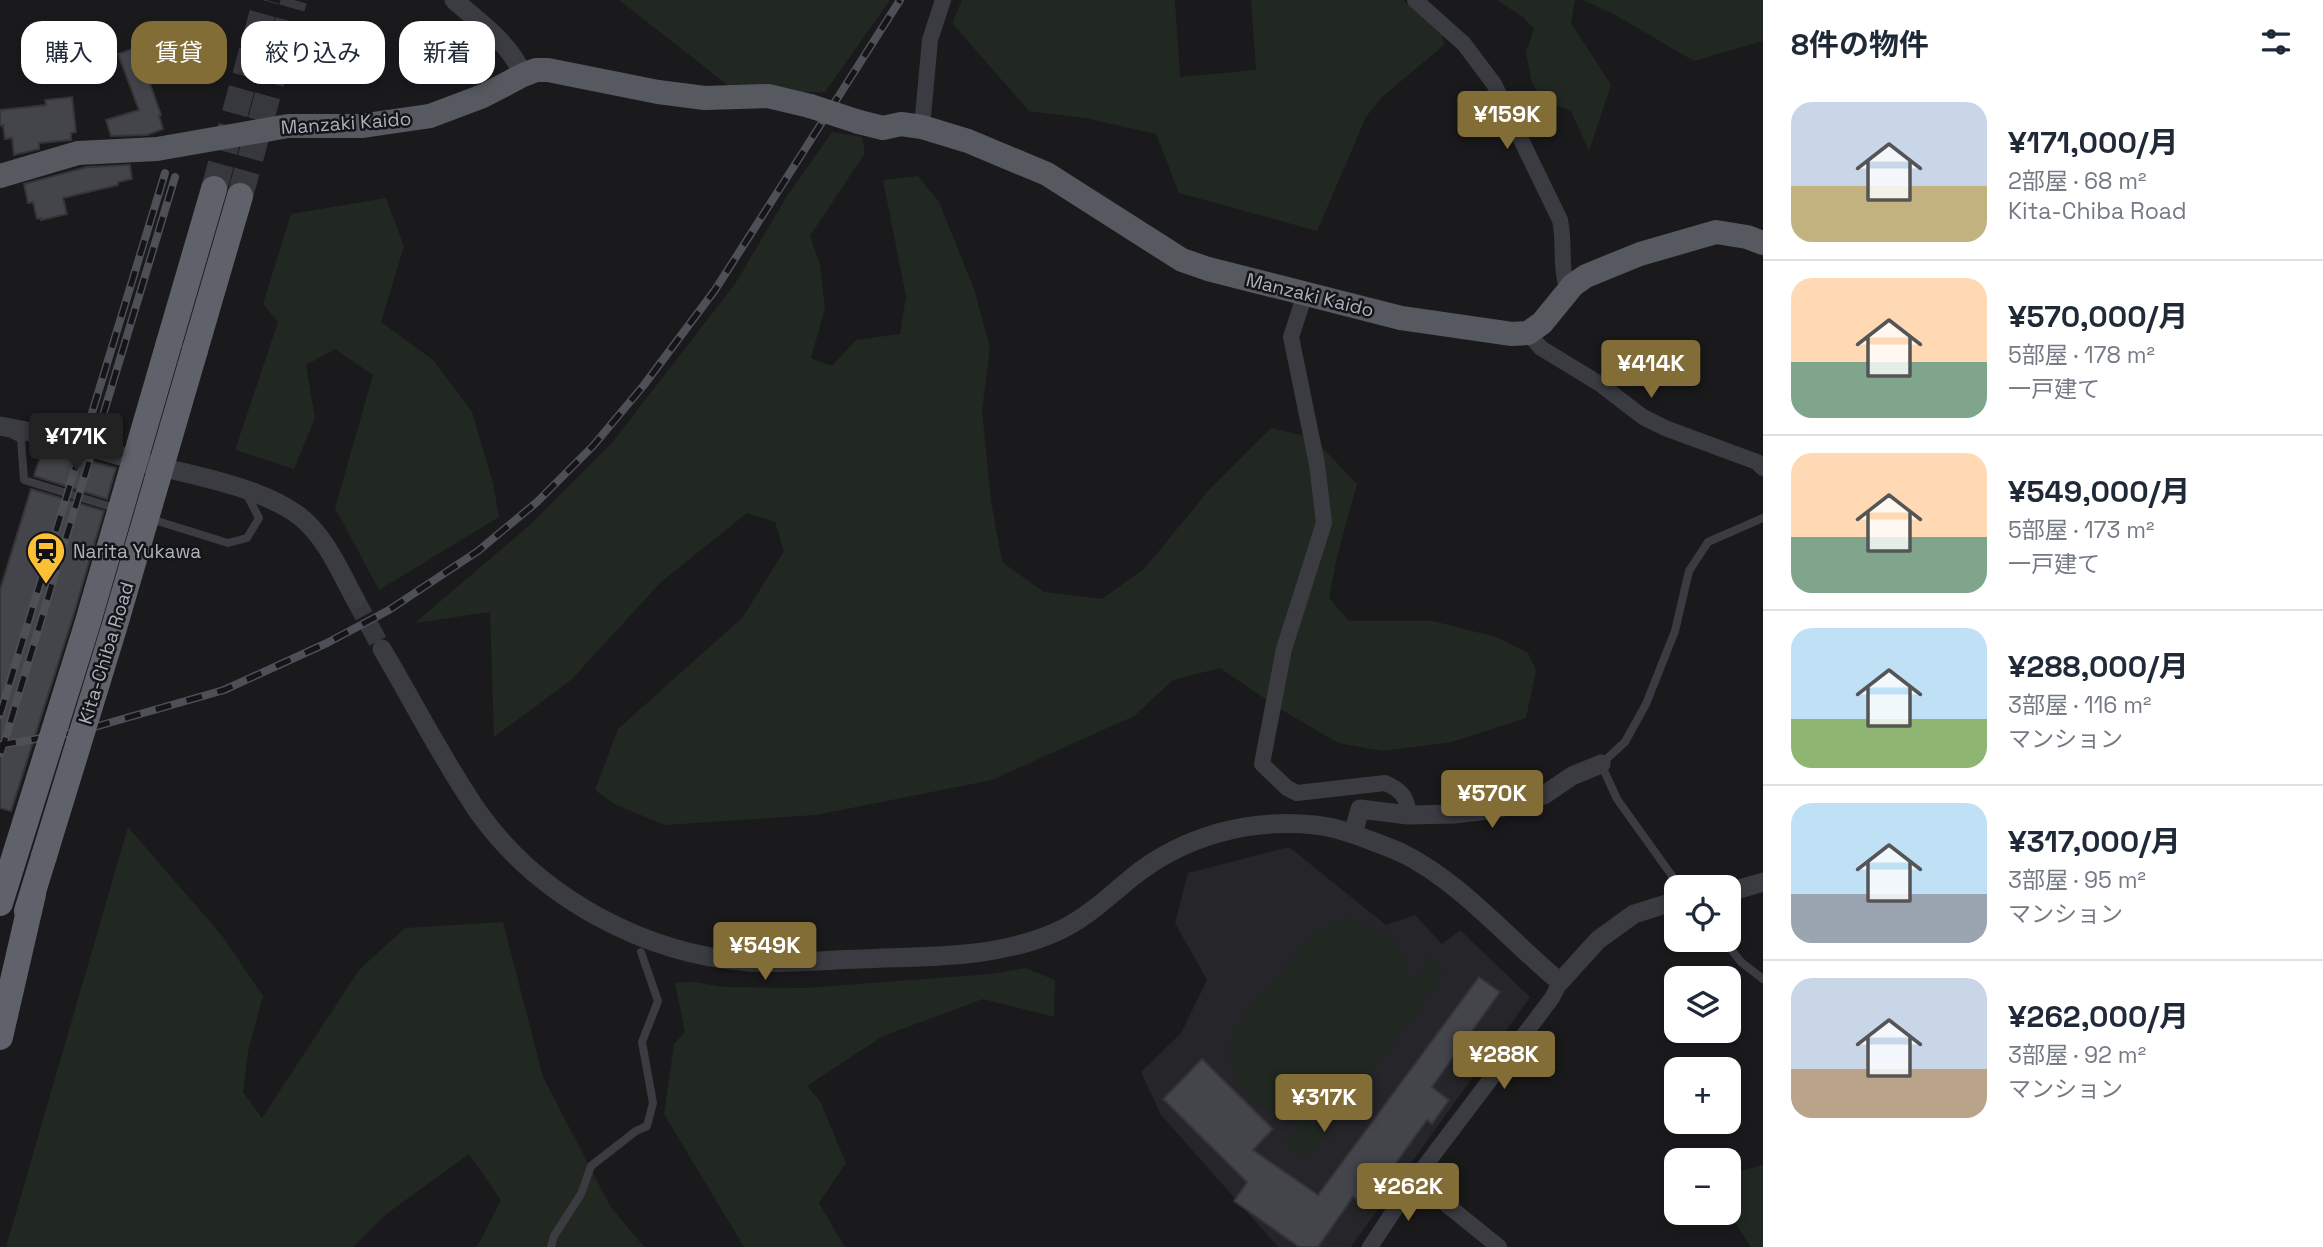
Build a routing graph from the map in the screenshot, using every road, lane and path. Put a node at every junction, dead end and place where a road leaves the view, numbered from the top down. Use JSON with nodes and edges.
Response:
{"nodes":[{"id":1,"x":454,"y":0,"type":"edge"},
{"id":2,"x":943,"y":0,"type":"edge"},
{"id":3,"x":1415,"y":0,"type":"edge"},
{"id":4,"x":523,"y":75,"type":"junction"},
{"id":5,"x":922,"y":127,"type":"junction"},
{"id":6,"x":0,"y":176,"type":"edge"},
{"id":7,"x":214,"y":188,"type":"tunnel mouth"},
{"id":8,"x":240,"y":197,"type":"tunnel mouth"},
{"id":9,"x":1763,"y":243,"type":"edge"},
{"id":10,"x":1573,"y":285,"type":"junction"},
{"id":11,"x":1305,"y":294,"type":"junction"},
{"id":12,"x":1528,"y":333,"type":"junction"},
{"id":13,"x":0,"y":428,"type":"edge"},
{"id":14,"x":1763,"y":468,"type":"edge"},
{"id":15,"x":245,"y":491,"type":"junction"},
{"id":16,"x":127,"y":512,"type":"dead end"},
{"id":17,"x":139,"y":515,"type":"dead end"},
{"id":18,"x":1763,"y":519,"type":"edge"},
{"id":19,"x":355,"y":599,"type":"tunnel mouth"},
{"id":20,"x":382,"y":649,"type":"tunnel mouth"},
{"id":21,"x":1601,"y":764,"type":"junction"},
{"id":22,"x":1408,"y":815,"type":"junction"},
{"id":23,"x":1353,"y":834,"type":"junction"},
{"id":24,"x":1672,"y":875,"type":"edge"},
{"id":25,"x":1763,"y":882,"type":"edge"},
{"id":26,"x":1741,"y":888,"type":"edge"},
{"id":27,"x":33,"y":894,"type":"junction"},
{"id":28,"x":0,"y":904,"type":"edge"},
{"id":29,"x":1664,"y":905,"type":"edge"},
{"id":30,"x":641,"y":952,"type":"dead end"},
{"id":31,"x":1733,"y":952,"type":"edge"},
{"id":32,"x":1763,"y":979,"type":"edge"},
{"id":33,"x":1560,"y":982,"type":"junction"},
{"id":34,"x":0,"y":987,"type":"edge"},
{"id":35,"x":0,"y":1037,"type":"edge"},
{"id":36,"x":1415,"y":1179,"type":"junction"},
{"id":37,"x":551,"y":1247,"type":"edge"},
{"id":38,"x":1370,"y":1247,"type":"edge"},
{"id":39,"x":1499,"y":1247,"type":"edge"}],
"edges":[{"from":1,"to":4,"type":"street"},
{"from":2,"to":5,"type":"street"},
{"from":3,"to":10,"type":"street"},
{"from":4,"to":5,"type":"main road","name":"Manzaki Kaido","bridge":true},
{"from":4,"to":6,"type":"main road","name":"Manzaki Kaido"},
{"from":5,"to":11,"type":"main road","name":"Manzaki Kaido"},
{"from":7,"to":28,"type":"highway","name":"Kita-Chiba Road","bridge":true},
{"from":8,"to":27,"type":"highway","name":"Kita-Chiba Road","bridge":true},
{"from":9,"to":10,"type":"main road"},
{"from":10,"to":12,"type":"main road"},
{"from":11,"to":12,"type":"main road","name":"Manzaki Kaido"},
{"from":11,"to":22,"type":"street"},
{"from":12,"to":14,"type":"street"},
{"from":13,"to":15,"type":"street"},
{"from":13,"to":16,"type":"lane"},
{"from":15,"to":17,"type":"lane"},
{"from":15,"to":19,"type":"street"},
{"from":18,"to":21,"type":"lane"},
{"from":20,"to":23,"type":"street"},
{"from":21,"to":22,"type":"street"},
{"from":21,"to":24,"type":"lane"},
{"from":22,"to":23,"type":"street"},
{"from":23,"to":33,"type":"street"},
{"from":25,"to":26,"type":"street"},
{"from":27,"to":34,"type":"highway","name":"Kita-Chiba Road"},
{"from":27,"to":35,"type":"highway"},
{"from":29,"to":33,"type":"street"},
{"from":30,"to":37,"type":"lane"},
{"from":31,"to":32,"type":"lane"},
{"from":33,"to":36,"type":"street"},
{"from":36,"to":38,"type":"street"},
{"from":36,"to":39,"type":"street"}]}
